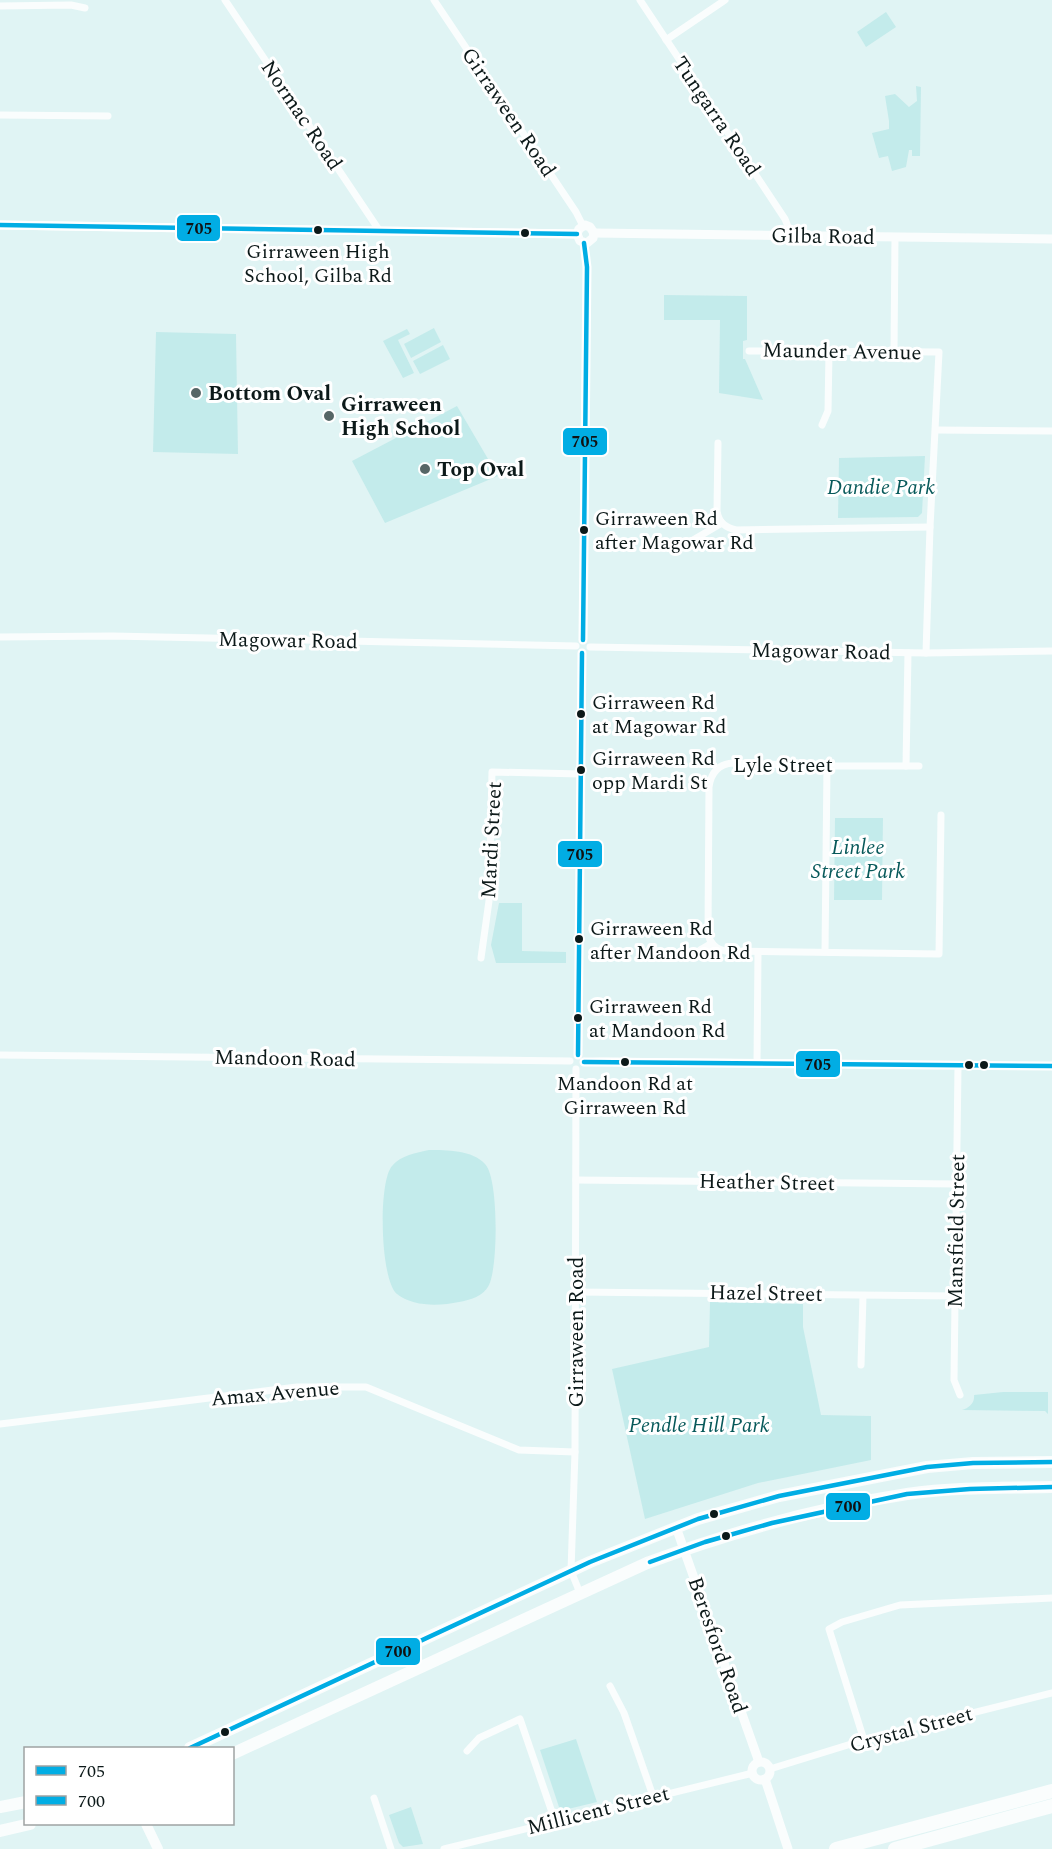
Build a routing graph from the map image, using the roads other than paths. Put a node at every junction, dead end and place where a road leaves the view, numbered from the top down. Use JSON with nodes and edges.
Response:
{"nodes":[{"id":1,"x":225,"y":0,"type":"edge"},
{"id":2,"x":434,"y":0,"type":"edge"},
{"id":3,"x":640,"y":0,"type":"edge"},
{"id":4,"x":725,"y":0,"type":"edge"},
{"id":5,"x":0,"y":6,"type":"edge"},
{"id":6,"x":85,"y":8,"type":"dead end"},
{"id":7,"x":666,"y":40,"type":"junction"},
{"id":8,"x":0,"y":115,"type":"edge"},
{"id":9,"x":108,"y":116,"type":"dead end"},
{"id":10,"x":0,"y":225,"type":"edge"},
{"id":11,"x":583,"y":226,"type":"junction"},
{"id":12,"x":379,"y":230,"type":"junction"},
{"id":13,"x":594,"y":233,"type":"junction"},
{"id":14,"x":577,"y":234,"type":"junction"},
{"id":15,"x":789,"y":235,"type":"junction"},
{"id":16,"x":896,"y":237,"type":"junction"},
{"id":17,"x":1052,"y":239,"type":"edge"},
{"id":18,"x":584,"y":243,"type":"junction"},
{"id":19,"x":749,"y":351,"type":"dead end"},
{"id":20,"x":829,"y":352,"type":"junction"},
{"id":21,"x":894,"y":352,"type":"junction"},
{"id":22,"x":822,"y":425,"type":"dead end"},
{"id":23,"x":937,"y":430,"type":"junction"},
{"id":24,"x":1052,"y":431,"type":"edge"},
{"id":25,"x":718,"y":443,"type":"dead end"},
{"id":26,"x":722,"y":523,"type":"junction"},
{"id":27,"x":930,"y":527,"type":"junction"},
{"id":28,"x":693,"y":540,"type":"dead end"},
{"id":29,"x":0,"y":637,"type":"edge"},
{"id":30,"x":583,"y":640,"type":"junction"},
{"id":31,"x":576,"y":646,"type":"junction"},
{"id":32,"x":590,"y":647,"type":"junction"},
{"id":33,"x":1052,"y":651,"type":"edge"},
{"id":34,"x":582,"y":653,"type":"junction"},
{"id":35,"x":908,"y":653,"type":"junction"},
{"id":36,"x":926,"y":653,"type":"junction"},
{"id":37,"x":827,"y":766,"type":"junction"},
{"id":38,"x":906,"y":766,"type":"junction"},
{"id":39,"x":920,"y":766,"type":"dead end"},
{"id":40,"x":581,"y":774,"type":"junction"},
{"id":41,"x":941,"y":815,"type":"dead end"},
{"id":42,"x":712,"y":943,"type":"junction"},
{"id":43,"x":700,"y":950,"type":"dead end"},
{"id":44,"x":758,"y":952,"type":"junction"},
{"id":45,"x":825,"y":952,"type":"junction"},
{"id":46,"x":481,"y":958,"type":"dead end"},
{"id":47,"x":0,"y":1054,"type":"edge"},
{"id":48,"x":578,"y":1055,"type":"junction"},
{"id":49,"x":570,"y":1060,"type":"junction"},
{"id":50,"x":584,"y":1062,"type":"junction"},
{"id":51,"x":757,"y":1064,"type":"junction"},
{"id":52,"x":958,"y":1066,"type":"junction"},
{"id":53,"x":1052,"y":1066,"type":"edge"},
{"id":54,"x":576,"y":1069,"type":"junction"},
{"id":55,"x":576,"y":1180,"type":"junction"},
{"id":56,"x":957,"y":1184,"type":"junction"},
{"id":57,"x":576,"y":1292,"type":"junction"},
{"id":58,"x":863,"y":1296,"type":"junction"},
{"id":59,"x":955,"y":1296,"type":"junction"},
{"id":60,"x":861,"y":1365,"type":"dead end"},
{"id":61,"x":960,"y":1395,"type":"dead end"},
{"id":62,"x":0,"y":1424,"type":"edge"},
{"id":63,"x":576,"y":1452,"type":"junction"},
{"id":64,"x":1052,"y":1462,"type":"edge"},
{"id":65,"x":1052,"y":1487,"type":"edge"},
{"id":66,"x":676,"y":1527,"type":"junction"},
{"id":67,"x":684,"y":1549,"type":"junction"},
{"id":68,"x":570,"y":1571,"type":"junction"},
{"id":69,"x":580,"y":1593,"type":"junction"},
{"id":70,"x":1052,"y":1598,"type":"edge"},
{"id":71,"x":610,"y":1686,"type":"dead end"},
{"id":72,"x":1052,"y":1693,"type":"edge"},
{"id":73,"x":864,"y":1740,"type":"junction"},
{"id":74,"x":194,"y":1747,"type":"edge"},
{"id":75,"x":467,"y":1751,"type":"dead end"},
{"id":76,"x":234,"y":1753,"type":"edge"},
{"id":77,"x":759,"y":1762,"type":"junction"},
{"id":78,"x":770,"y":1770,"type":"junction"},
{"id":79,"x":753,"y":1773,"type":"junction"},
{"id":80,"x":765,"y":1779,"type":"junction"},
{"id":81,"x":1052,"y":1791,"type":"edge"},
{"id":82,"x":653,"y":1796,"type":"junction"},
{"id":83,"x":374,"y":1798,"type":"dead end"},
{"id":84,"x":24,"y":1802,"type":"edge"},
{"id":85,"x":1052,"y":1806,"type":"edge"},
{"id":86,"x":0,"y":1807,"type":"edge"},
{"id":87,"x":555,"y":1821,"type":"junction"},
{"id":88,"x":26,"y":1825,"type":"edge"},
{"id":89,"x":146,"y":1825,"type":"edge"},
{"id":90,"x":0,"y":1831,"type":"edge"},
{"id":91,"x":787,"y":1845,"type":"edge"},
{"id":92,"x":158,"y":1849,"type":"edge"},
{"id":93,"x":391,"y":1849,"type":"edge"},
{"id":94,"x":444,"y":1849,"type":"edge"},
{"id":95,"x":836,"y":1849,"type":"edge"},
{"id":96,"x":895,"y":1849,"type":"edge"}],
"edges":[{"from":1,"to":12,"type":"street","name":"Normac Road"},
{"from":2,"to":11,"type":"street","name":"Girraween Road"},
{"from":3,"to":7,"type":"street","name":"Tungarra Road"},
{"from":4,"to":7,"type":"street"},
{"from":5,"to":6,"type":"street"},
{"from":7,"to":15,"type":"street","name":"Tungarra Road"},
{"from":8,"to":9,"type":"street"},
{"from":10,"to":12,"type":"street"},
{"from":11,"to":13,"type":"street"},
{"from":11,"to":14,"type":"street"},
{"from":12,"to":14,"type":"street"},
{"from":13,"to":15,"type":"street","name":"Gilba Road"},
{"from":13,"to":18,"type":"street"},
{"from":14,"to":18,"type":"street"},
{"from":15,"to":16,"type":"street","name":"Gilba Road"},
{"from":16,"to":17,"type":"street","name":"Gilba Road"},
{"from":16,"to":21,"type":"street"},
{"from":18,"to":30,"type":"street"},
{"from":19,"to":20,"type":"street","name":"Maunder Avenue"},
{"from":20,"to":21,"type":"street","name":"Maunder Avenue"},
{"from":20,"to":22,"type":"street"},
{"from":21,"to":23,"type":"street","name":"Maunder Avenue"},
{"from":23,"to":24,"type":"street"},
{"from":23,"to":27,"type":"street","name":"Maunder Avenue"},
{"from":25,"to":26,"type":"street"},
{"from":26,"to":27,"type":"street"},
{"from":26,"to":28,"type":"street"},
{"from":27,"to":36,"type":"street","name":"Maunder Avenue"},
{"from":29,"to":31,"type":"street","name":"Magowar Road"},
{"from":30,"to":31,"type":"street"},
{"from":30,"to":32,"type":"street"},
{"from":31,"to":34,"type":"street"},
{"from":32,"to":34,"type":"street"},
{"from":32,"to":35,"type":"street","name":"Magowar Road"},
{"from":33,"to":36,"type":"street","name":"Magowar Road"},
{"from":34,"to":40,"type":"street"},
{"from":35,"to":36,"type":"street","name":"Magowar Road"},
{"from":35,"to":38,"type":"street"},
{"from":37,"to":38,"type":"street","name":"Lyle Street"},
{"from":37,"to":42,"type":"street","name":"Lyle Street"},
{"from":37,"to":45,"type":"street"},
{"from":38,"to":39,"type":"street","name":"Lyle Street"},
{"from":40,"to":46,"type":"street","name":"Mardi Street"},
{"from":40,"to":48,"type":"street"},
{"from":41,"to":45,"type":"street"},
{"from":42,"to":43,"type":"street"},
{"from":42,"to":44,"type":"street"},
{"from":44,"to":45,"type":"street"},
{"from":44,"to":51,"type":"street"},
{"from":47,"to":49,"type":"street","name":"Mandoon Road"},
{"from":48,"to":49,"type":"street"},
{"from":48,"to":50,"type":"street"},
{"from":49,"to":54,"type":"street"},
{"from":50,"to":51,"type":"street"},
{"from":50,"to":54,"type":"street"},
{"from":51,"to":52,"type":"street"},
{"from":52,"to":53,"type":"street"},
{"from":52,"to":56,"type":"street","name":"Mansfield Street"},
{"from":54,"to":55,"type":"street","name":"Girraween Road"},
{"from":55,"to":56,"type":"street","name":"Heather Street"},
{"from":55,"to":57,"type":"street","name":"Girraween Road"},
{"from":56,"to":59,"type":"street","name":"Mansfield Street"},
{"from":57,"to":58,"type":"street","name":"Hazel Street"},
{"from":57,"to":63,"type":"street","name":"Girraween Road"},
{"from":58,"to":59,"type":"street","name":"Hazel Street"},
{"from":58,"to":60,"type":"street"},
{"from":59,"to":61,"type":"street","name":"Mansfield Street"},
{"from":62,"to":63,"type":"street","name":"Amax Avenue"},
{"from":63,"to":68,"type":"street","name":"Girraween Road"},
{"from":64,"to":66,"type":"highway"},
{"from":65,"to":67,"type":"highway"},
{"from":66,"to":67,"type":"street","name":"Beresford Road"},
{"from":66,"to":68,"type":"highway"},
{"from":67,"to":69,"type":"highway"},
{"from":67,"to":77,"type":"street","name":"Beresford Road"},
{"from":68,"to":69,"type":"street","name":"Girraween Road"},
{"from":68,"to":74,"type":"highway"},
{"from":69,"to":76,"type":"highway"},
{"from":70,"to":73,"type":"street"},
{"from":71,"to":82,"type":"street"},
{"from":72,"to":73,"type":"street","name":"Crystal Street"},
{"from":73,"to":78,"type":"street","name":"Crystal Street"},
{"from":75,"to":87,"type":"street"},
{"from":77,"to":78,"type":"street"},
{"from":77,"to":79,"type":"street"},
{"from":78,"to":80,"type":"street"},
{"from":79,"to":80,"type":"street"},
{"from":79,"to":82,"type":"street","name":"Millicent Street"},
{"from":80,"to":91,"type":"street"},
{"from":81,"to":95,"type":"highway"},
{"from":82,"to":87,"type":"street","name":"Millicent Street"},
{"from":83,"to":93,"type":"street"},
{"from":84,"to":86,"type":"highway"},
{"from":85,"to":96,"type":"highway"},
{"from":87,"to":94,"type":"street","name":"Millicent Street"},
{"from":88,"to":90,"type":"highway"},
{"from":89,"to":92,"type":"main road"}]}
